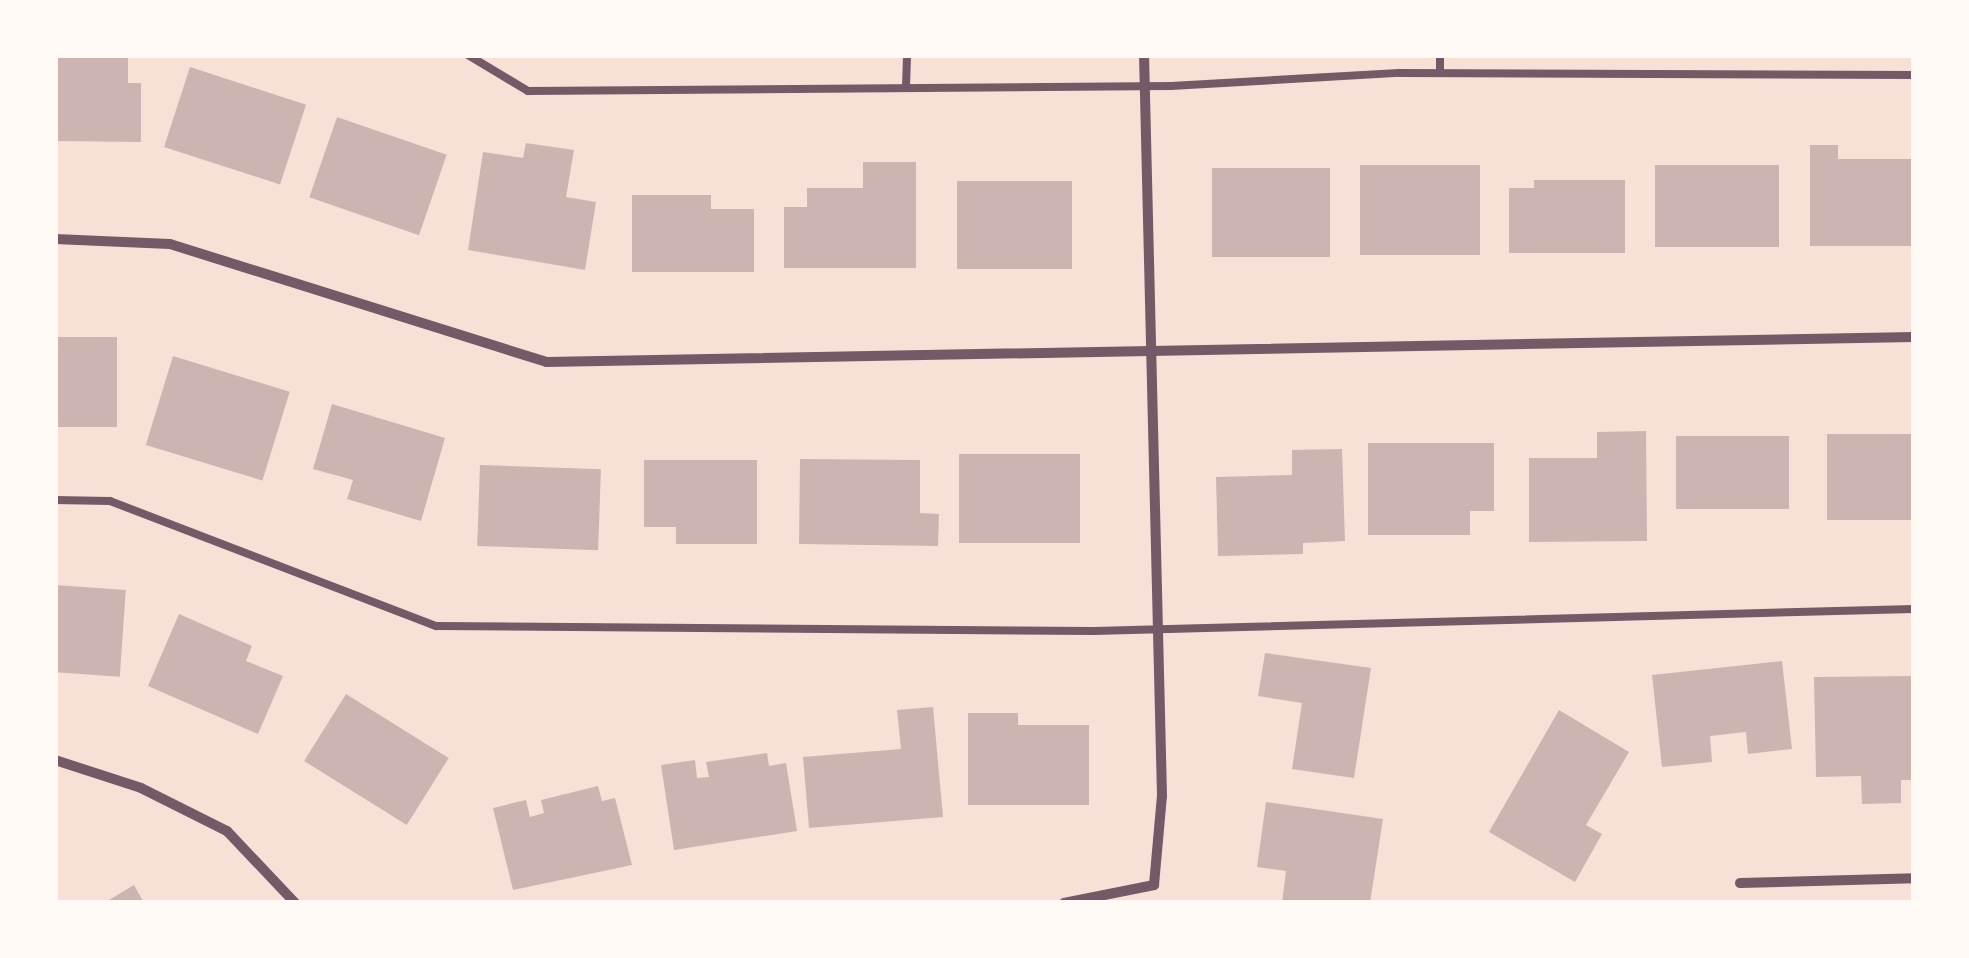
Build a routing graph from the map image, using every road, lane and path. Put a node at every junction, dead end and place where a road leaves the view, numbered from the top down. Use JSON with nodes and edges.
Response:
{"nodes":[{"id":1,"x":468,"y":55,"type":"edge"},
{"id":2,"x":907,"y":55,"type":"edge"},
{"id":3,"x":1144,"y":55,"type":"edge"},
{"id":4,"x":1440,"y":55,"type":"edge"},
{"id":5,"x":1440,"y":72,"type":"junction"},
{"id":6,"x":1914,"y":76,"type":"edge"},
{"id":7,"x":1142,"y":85,"type":"junction"},
{"id":8,"x":906,"y":86,"type":"junction"},
{"id":9,"x":55,"y":240,"type":"edge"},
{"id":10,"x":1914,"y":337,"type":"edge"},
{"id":11,"x":1147,"y":356,"type":"junction"},
{"id":12,"x":55,"y":500,"type":"edge"},
{"id":13,"x":1914,"y":609,"type":"edge"},
{"id":14,"x":1157,"y":630,"type":"junction"},
{"id":15,"x":55,"y":760,"type":"edge"},
{"id":16,"x":1914,"y":878,"type":"edge"},
{"id":17,"x":1740,"y":883,"type":"dead end"},
{"id":18,"x":295,"y":903,"type":"edge"},
{"id":19,"x":1064,"y":903,"type":"edge"}],
"edges":[{"from":1,"to":8,"type":"lane"},
{"from":2,"to":8,"type":"lane"},
{"from":3,"to":7,"type":"street"},
{"from":4,"to":5,"type":"lane"},
{"from":5,"to":6,"type":"lane"},
{"from":5,"to":7,"type":"lane"},
{"from":7,"to":8,"type":"lane"},
{"from":7,"to":11,"type":"street"},
{"from":9,"to":11,"type":"street"},
{"from":10,"to":11,"type":"street"},
{"from":11,"to":14,"type":"street"},
{"from":12,"to":14,"type":"lane"},
{"from":13,"to":14,"type":"lane"},
{"from":14,"to":19,"type":"street"},
{"from":15,"to":18,"type":"street"},
{"from":16,"to":17,"type":"street"}]}
